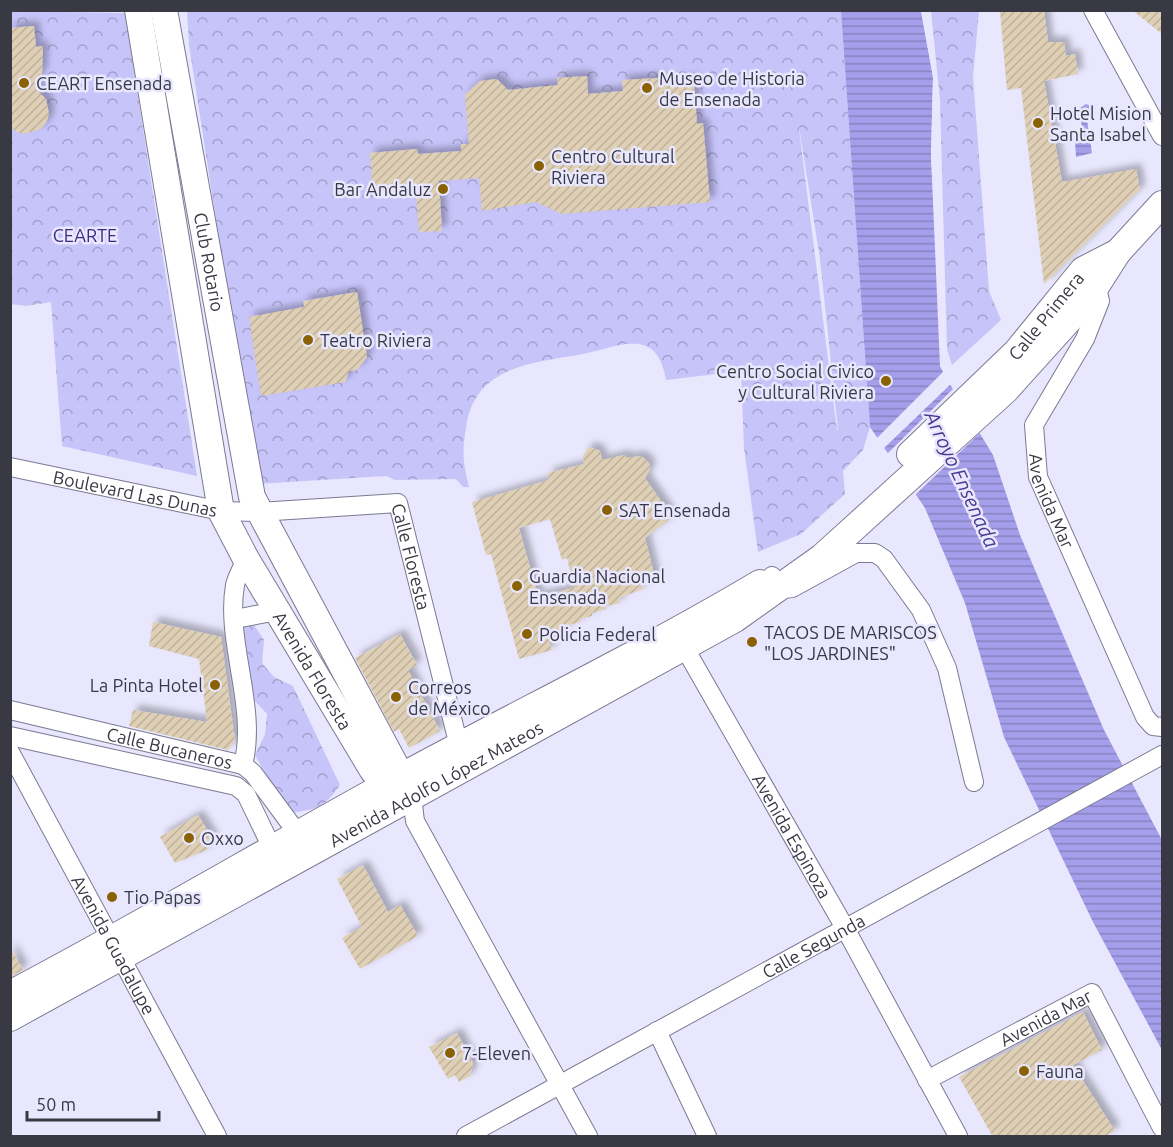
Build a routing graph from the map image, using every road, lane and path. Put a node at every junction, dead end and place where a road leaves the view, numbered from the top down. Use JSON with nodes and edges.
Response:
{"nodes":[{"id":1,"x":138,"y":10,"type":"edge"},
{"id":2,"x":164,"y":10,"type":"edge"},
{"id":3,"x":1094,"y":10,"type":"edge"},
{"id":4,"x":1162,"y":136,"type":"edge"},
{"id":5,"x":1162,"y":204,"type":"edge"},
{"id":6,"x":1090,"y":278,"type":"junction"},
{"id":7,"x":10,"y":467,"type":"edge"},
{"id":8,"x":221,"y":511,"type":"junction"},
{"id":9,"x":259,"y":512,"type":"junction"},
{"id":10,"x":246,"y":559,"type":"junction"},
{"id":11,"x":776,"y":582,"type":"junction"},
{"id":12,"x":277,"y":611,"type":"junction"},
{"id":13,"x":235,"y":619,"type":"junction"},
{"id":14,"x":680,"y":640,"type":"junction"},
{"id":15,"x":10,"y":710,"type":"edge"},
{"id":16,"x":1162,"y":727,"type":"edge"},
{"id":17,"x":10,"y":736,"type":"edge"},
{"id":18,"x":459,"y":746,"type":"junction"},
{"id":19,"x":10,"y":752,"type":"edge"},
{"id":20,"x":1162,"y":755,"type":"edge"},
{"id":21,"x":243,"y":765,"type":"junction"},
{"id":22,"x":974,"y":782,"type":"dead end"},
{"id":23,"x":402,"y":798,"type":"junction"},
{"id":24,"x":298,"y":834,"type":"junction"},
{"id":25,"x":272,"y":849,"type":"junction"},
{"id":26,"x":844,"y":928,"type":"junction"},
{"id":27,"x":116,"y":948,"type":"junction"},
{"id":28,"x":10,"y":994,"type":"edge"},
{"id":29,"x":10,"y":1017,"type":"edge"},
{"id":30,"x":657,"y":1031,"type":"junction"},
{"id":31,"x":927,"y":1080,"type":"junction"},
{"id":32,"x":559,"y":1085,"type":"junction"},
{"id":33,"x":1162,"y":1129,"type":"edge"},
{"id":34,"x":218,"y":1137,"type":"edge"},
{"id":35,"x":465,"y":1137,"type":"edge"},
{"id":36,"x":588,"y":1137,"type":"edge"},
{"id":37,"x":707,"y":1137,"type":"edge"},
{"id":38,"x":958,"y":1137,"type":"edge"},
{"id":39,"x":1150,"y":1137,"type":"edge"}],
"edges":[{"from":1,"to":8,"type":"main road","name":"Club Rotario"},
{"from":2,"to":9,"type":"main road","name":"Club Rotario"},
{"from":3,"to":4,"type":"street"},
{"from":5,"to":6,"type":"main road","name":"Calle Primera"},
{"from":6,"to":11,"type":"main road","name":"Calle Primera"},
{"from":6,"to":16,"type":"street","name":"Avenida Mar"},
{"from":7,"to":8,"type":"street","name":"Boulevard Las Dunas"},
{"from":8,"to":9,"type":"street","name":"Boulevard Las Dunas"},
{"from":8,"to":10,"type":"main road","name":"Avenida Floresta"},
{"from":9,"to":18,"type":"street","name":"Calle Floresta"},
{"from":9,"to":23,"type":"main road","name":"Avenida Floresta"},
{"from":10,"to":12,"type":"main road","name":"Avenida Floresta"},
{"from":10,"to":13,"type":"street"},
{"from":11,"to":14,"type":"main road","name":"Calle Primera"},
{"from":11,"to":22,"type":"street"},
{"from":12,"to":13,"type":"street"},
{"from":12,"to":23,"type":"main road","name":"Avenida Floresta"},
{"from":13,"to":21,"type":"street"},
{"from":14,"to":18,"type":"main road","name":"Avenida Adolfo López Mateos"},
{"from":14,"to":23,"type":"main road","name":"Avenida Adolfo López Mateos"},
{"from":14,"to":26,"type":"street","name":"Avenida Espinoza"},
{"from":15,"to":21,"type":"street","name":"Calle Bucaneros"},
{"from":17,"to":25,"type":"street","name":"Calle Bucaneros"},
{"from":18,"to":23,"type":"main road","name":"Avenida Adolfo López Mateos"},
{"from":19,"to":27,"type":"street","name":"Avenida Guadalupe"},
{"from":20,"to":26,"type":"street","name":"Calle Segunda"},
{"from":21,"to":24,"type":"street","name":"Calle Bucaneros"},
{"from":23,"to":24,"type":"main road","name":"Avenida Adolfo López Mateos"},
{"from":23,"to":27,"type":"main road","name":"Avenida Adolfo López Mateos"},
{"from":23,"to":32,"type":"street","name":"Avenida Floresta"},
{"from":24,"to":25,"type":"main road","name":"Avenida Adolfo López Mateos"},
{"from":25,"to":27,"type":"main road","name":"Avenida Adolfo López Mateos"},
{"from":26,"to":30,"type":"street","name":"Calle Segunda"},
{"from":26,"to":31,"type":"street","name":"Avenida Espinoza"},
{"from":27,"to":28,"type":"main road","name":"Avenida Adolfo López Mateos"},
{"from":27,"to":29,"type":"main road","name":"Avenida Adolfo López Mateos"},
{"from":27,"to":34,"type":"street","name":"Avenida Guadalupe"},
{"from":30,"to":32,"type":"street","name":"Calle Segunda"},
{"from":30,"to":37,"type":"street"},
{"from":31,"to":33,"type":"street","name":"Avenida Mar"},
{"from":31,"to":38,"type":"street","name":"Avenida Espinoza"},
{"from":32,"to":35,"type":"street","name":"Calle Segunda"},
{"from":32,"to":36,"type":"street","name":"Avenida Floresta"},
{"from":33,"to":39,"type":"street"}]}
